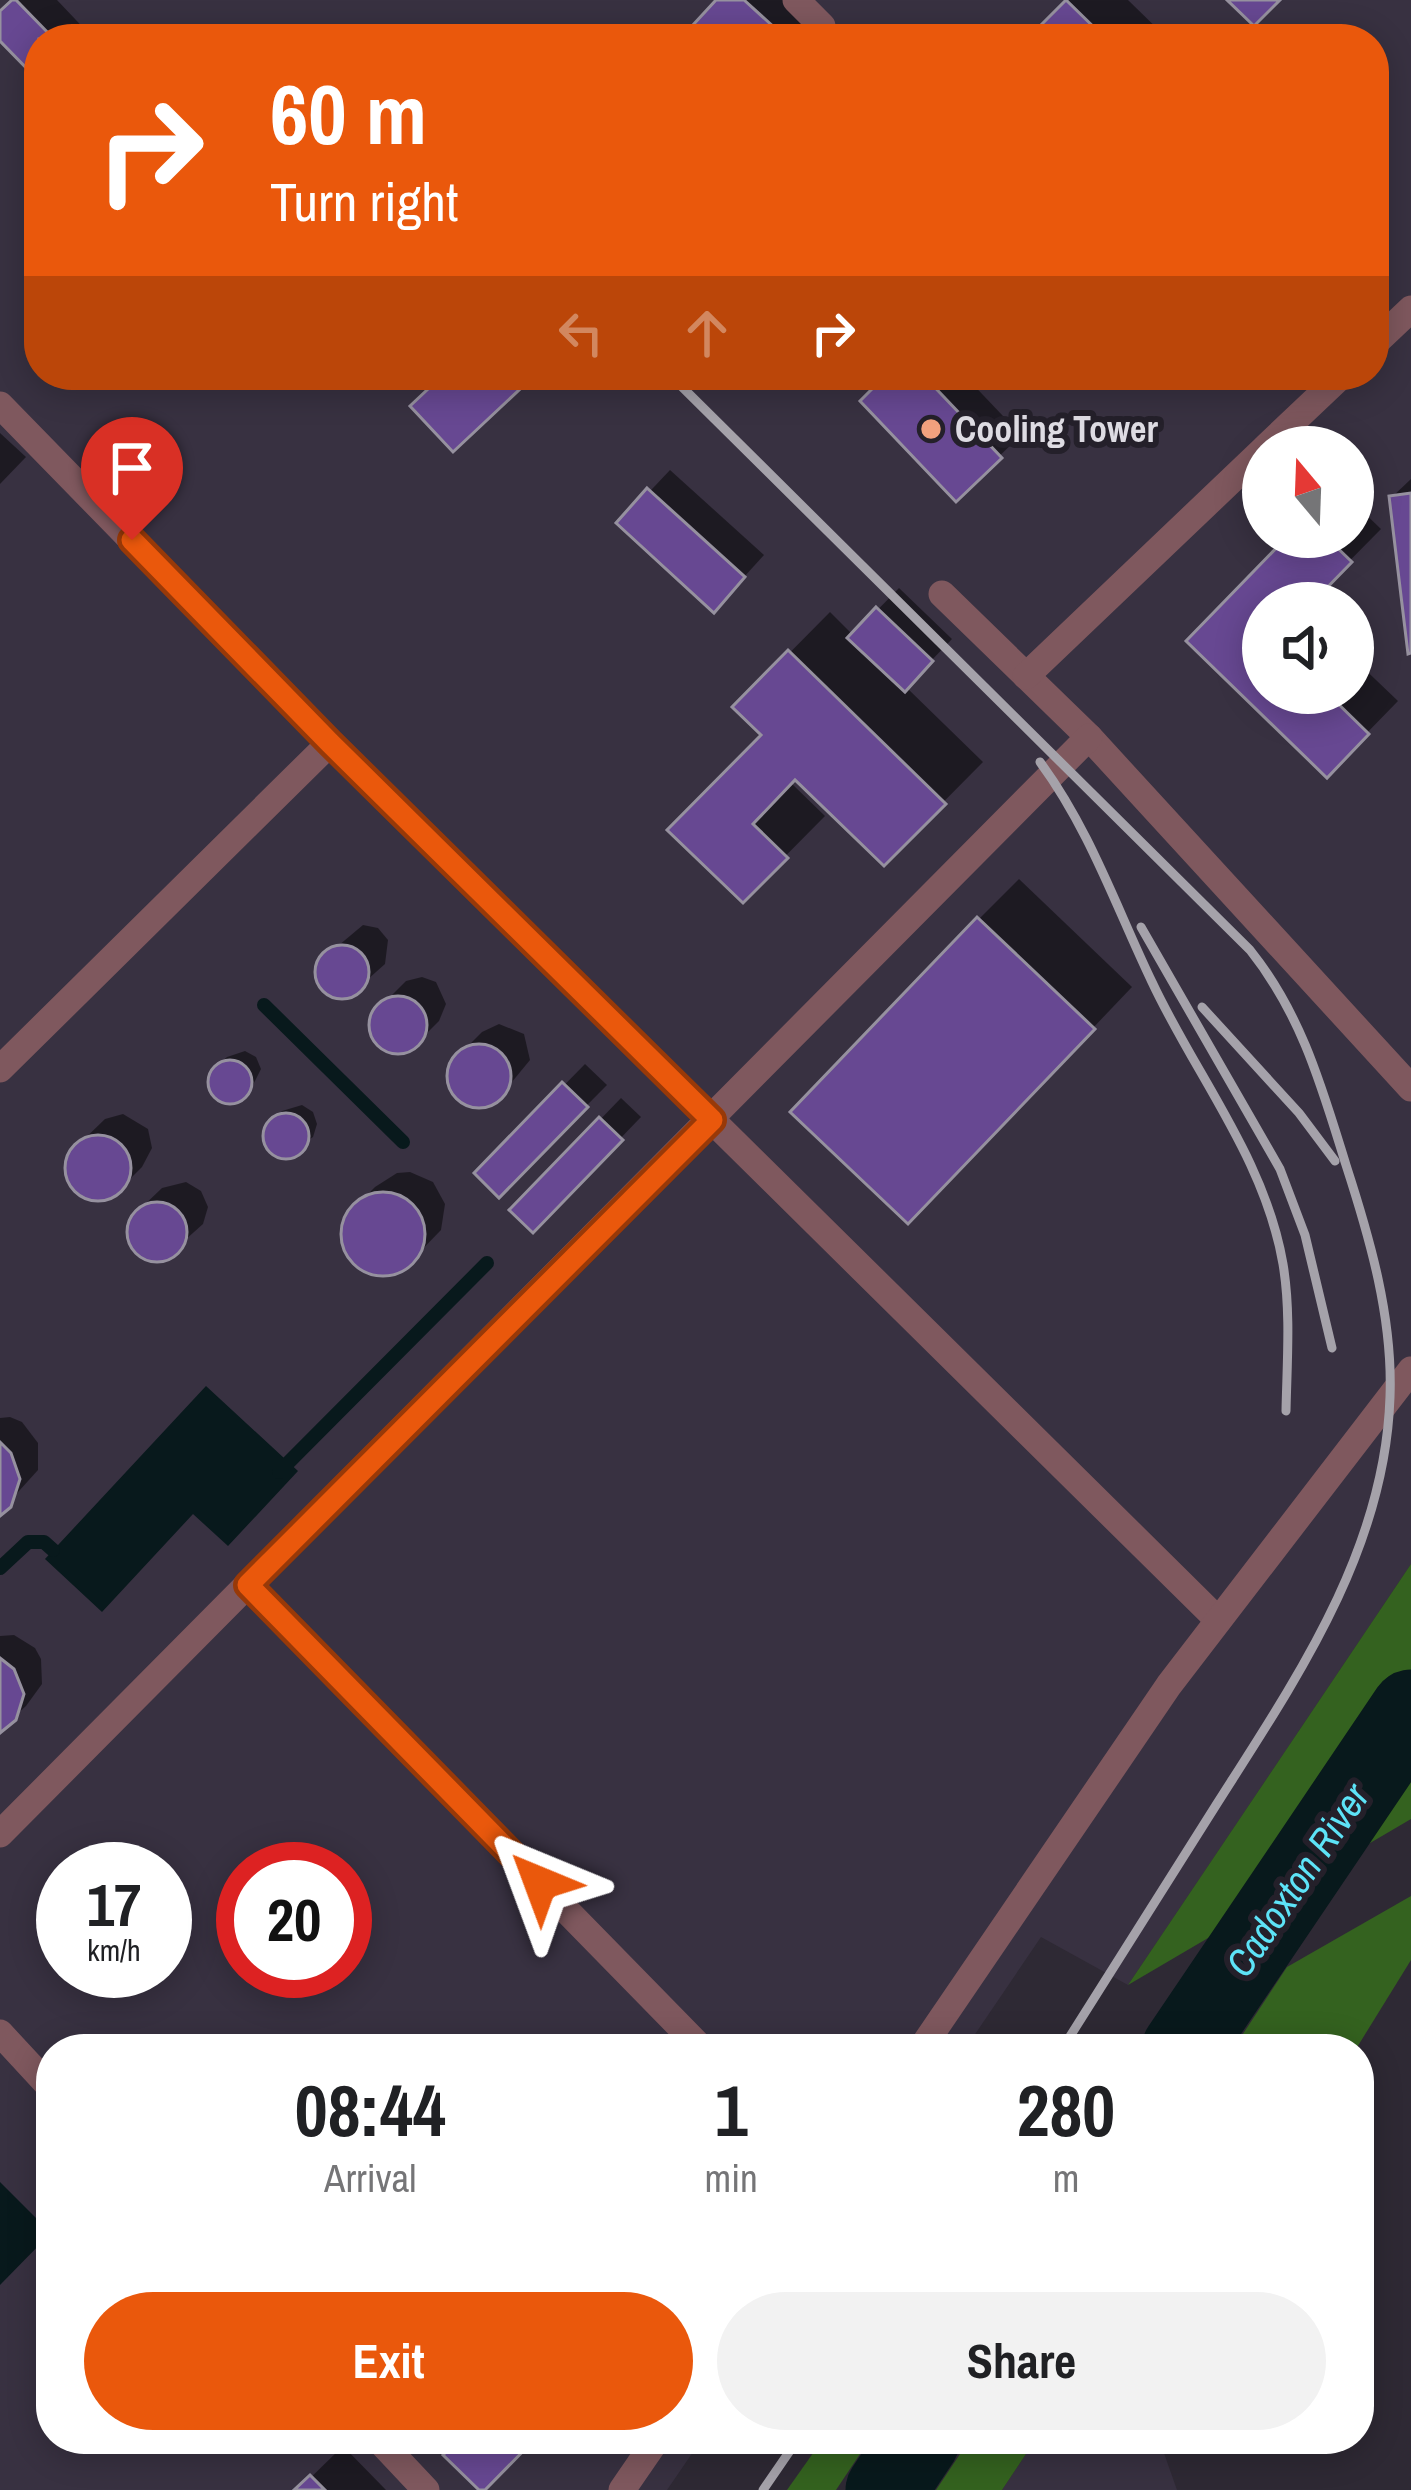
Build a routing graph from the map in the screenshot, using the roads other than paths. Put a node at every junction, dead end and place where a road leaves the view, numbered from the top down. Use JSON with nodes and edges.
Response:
{"nodes":[{"id":1,"x":796,"y":0,"type":"edge"},
{"id":2,"x":820,"y":24,"type":"edge"},
{"id":3,"x":1411,"y":309,"type":"edge"},
{"id":4,"x":1389,"y":330,"type":"edge"},
{"id":5,"x":1326,"y":390,"type":"edge"},
{"id":6,"x":0,"y":405,"type":"edge"},
{"id":7,"x":1289,"y":426,"type":"edge"},
{"id":8,"x":1242,"y":471,"type":"edge"},
{"id":9,"x":942,"y":593,"type":"dead end"},
{"id":10,"x":1027,"y":676,"type":"junction"},
{"id":11,"x":1089,"y":737,"type":"junction"},
{"id":12,"x":330,"y":743,"type":"junction"},
{"id":13,"x":0,"y":1069,"type":"edge"},
{"id":14,"x":1411,"y":1088,"type":"edge"},
{"id":15,"x":712,"y":1120,"type":"junction"},
{"id":16,"x":1411,"y":1370,"type":"edge"},
{"id":17,"x":248,"y":1585,"type":"junction"},
{"id":18,"x":1218,"y":1620,"type":"junction"},
{"id":19,"x":0,"y":1834,"type":"edge"},
{"id":20,"x":0,"y":2032,"type":"edge"},
{"id":21,"x":687,"y":2034,"type":"edge"},
{"id":22,"x":931,"y":2034,"type":"edge"},
{"id":23,"x":36,"y":2072,"type":"edge"},
{"id":24,"x":392,"y":2454,"type":"edge"},
{"id":25,"x":647,"y":2454,"type":"edge"},
{"id":26,"x":426,"y":2490,"type":"edge"},
{"id":27,"x":622,"y":2490,"type":"edge"}],
"edges":[{"from":1,"to":2,"type":"lane"},
{"from":3,"to":4,"type":"lane"},
{"from":5,"to":7,"type":"lane"},
{"from":6,"to":12,"type":"lane"},
{"from":8,"to":10,"type":"lane"},
{"from":9,"to":10,"type":"lane"},
{"from":10,"to":11,"type":"lane"},
{"from":11,"to":14,"type":"lane"},
{"from":11,"to":15,"type":"lane"},
{"from":12,"to":13,"type":"lane"},
{"from":12,"to":15,"type":"lane"},
{"from":15,"to":17,"type":"lane"},
{"from":15,"to":18,"type":"lane"},
{"from":16,"to":18,"type":"lane"},
{"from":17,"to":19,"type":"lane"},
{"from":17,"to":21,"type":"lane"},
{"from":18,"to":22,"type":"lane"},
{"from":20,"to":23,"type":"lane"},
{"from":24,"to":26,"type":"lane"},
{"from":25,"to":27,"type":"lane"}]}
